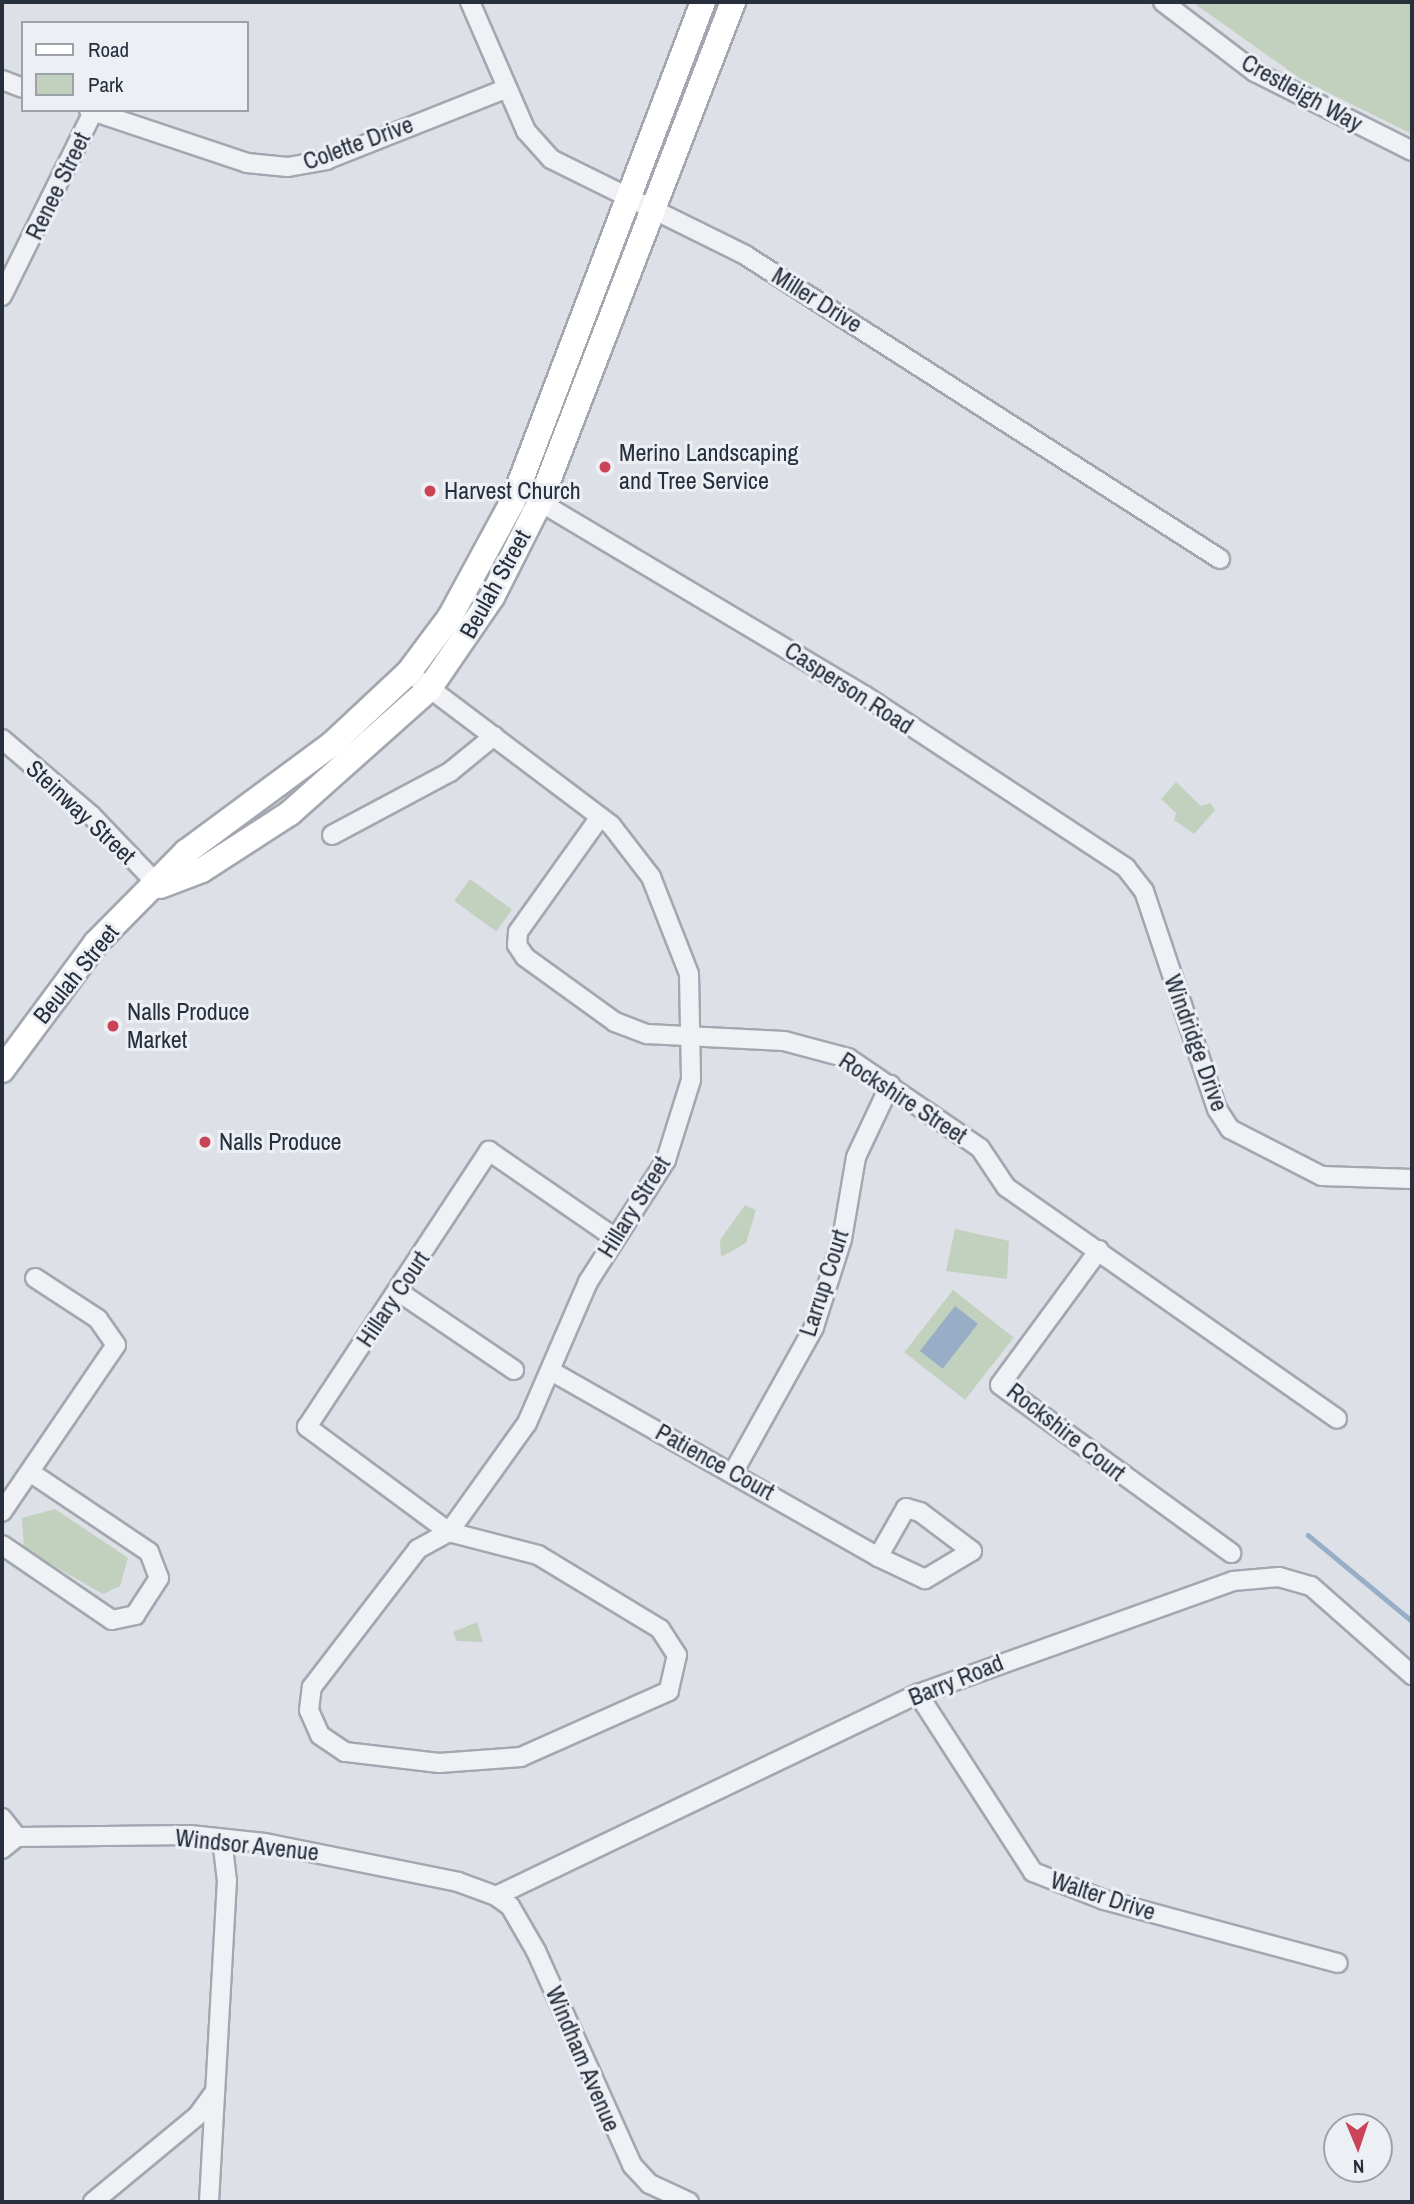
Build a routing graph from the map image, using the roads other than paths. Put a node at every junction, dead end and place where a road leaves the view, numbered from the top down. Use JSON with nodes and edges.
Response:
{"nodes":[{"id":1,"x":470,"y":2,"type":"edge"},
{"id":2,"x":703,"y":2,"type":"edge"},
{"id":3,"x":733,"y":2,"type":"edge"},
{"id":4,"x":1163,"y":2,"type":"edge"},
{"id":5,"x":2,"y":80,"type":"edge"},
{"id":6,"x":21,"y":87,"type":"edge"},
{"id":7,"x":505,"y":89,"type":"junction"},
{"id":8,"x":91,"y":112,"type":"edge"},
{"id":9,"x":94,"y":112,"type":"edge"},
{"id":10,"x":1412,"y":151,"type":"edge"},
{"id":11,"x":628,"y":198,"type":"junction"},
{"id":12,"x":651,"y":209,"type":"junction"},
{"id":13,"x":2,"y":296,"type":"edge"},
{"id":14,"x":540,"y":502,"type":"junction"},
{"id":15,"x":1220,"y":559,"type":"dead end"},
{"id":16,"x":410,"y":672,"type":"junction"},
{"id":17,"x":429,"y":690,"type":"junction"},
{"id":18,"x":494,"y":736,"type":"junction"},
{"id":19,"x":2,"y":739,"type":"edge"},
{"id":20,"x":600,"y":817,"type":"junction"},
{"id":21,"x":332,"y":835,"type":"dead end"},
{"id":22,"x":159,"y":886,"type":"junction"},
{"id":23,"x":1144,"y":891,"type":"joint"},
{"id":24,"x":694,"y":1039,"type":"junction"},
{"id":25,"x":2,"y":1070,"type":"edge"},
{"id":26,"x":890,"y":1085,"type":"junction"},
{"id":27,"x":1412,"y":1179,"type":"edge"},
{"id":28,"x":615,"y":1238,"type":"junction"},
{"id":29,"x":1099,"y":1250,"type":"junction"},
{"id":30,"x":36,"y":1278,"type":"dead end"},
{"id":31,"x":399,"y":1292,"type":"junction"},
{"id":32,"x":514,"y":1370,"type":"dead end"},
{"id":33,"x":551,"y":1371,"type":"junction"},
{"id":34,"x":1337,"y":1419,"type":"dead end"},
{"id":35,"x":734,"y":1471,"type":"junction"},
{"id":36,"x":30,"y":1472,"type":"junction"},
{"id":37,"x":2,"y":1512,"type":"edge"},
{"id":38,"x":449,"y":1532,"type":"junction"},
{"id":39,"x":2,"y":1545,"type":"edge"},
{"id":40,"x":1231,"y":1553,"type":"dead end"},
{"id":41,"x":878,"y":1557,"type":"junction"},
{"id":42,"x":1412,"y":1675,"type":"edge"},
{"id":43,"x":918,"y":1694,"type":"junction"},
{"id":44,"x":2,"y":1818,"type":"edge"},
{"id":45,"x":17,"y":1837,"type":"junction"},
{"id":46,"x":222,"y":1839,"type":"junction"},
{"id":47,"x":2,"y":1849,"type":"edge"},
{"id":48,"x":496,"y":1896,"type":"junction"},
{"id":49,"x":1338,"y":1963,"type":"dead end"},
{"id":50,"x":214,"y":2093,"type":"junction"},
{"id":51,"x":93,"y":2202,"type":"edge"},
{"id":52,"x":209,"y":2202,"type":"edge"},
{"id":53,"x":689,"y":2202,"type":"edge"}],
"edges":[{"from":1,"to":7,"type":"street","name":"Miller Drive"},
{"from":2,"to":11,"type":"main road","name":"Beulah Street"},
{"from":3,"to":12,"type":"main road","name":"Beulah Street"},
{"from":4,"to":10,"type":"street","name":"Crestleigh Way"},
{"from":5,"to":6,"type":"street"},
{"from":7,"to":9,"type":"street","name":"Colette Drive"},
{"from":7,"to":11,"type":"street","name":"Miller Drive"},
{"from":8,"to":13,"type":"street","name":"Renee Street"},
{"from":11,"to":12,"type":"street","name":"Miller Drive"},
{"from":11,"to":16,"type":"main road","name":"Beulah Street"},
{"from":12,"to":14,"type":"main road","name":"Beulah Street"},
{"from":12,"to":15,"type":"street","name":"Miller Drive"},
{"from":14,"to":17,"type":"main road","name":"Beulah Street"},
{"from":14,"to":23,"type":"street","name":"Casperson Road"},
{"from":16,"to":17,"type":"street","name":"Hillary Street"},
{"from":16,"to":22,"type":"main road","name":"Beulah Street"},
{"from":17,"to":18,"type":"street","name":"Hillary Street"},
{"from":17,"to":22,"type":"main road","name":"Beulah Street"},
{"from":18,"to":20,"type":"street","name":"Hillary Street"},
{"from":18,"to":21,"type":"street"},
{"from":19,"to":22,"type":"street","name":"Steinway Street"},
{"from":20,"to":24,"type":"street","name":"Hillary Street"},
{"from":20,"to":24,"type":"street","name":"Rockshire Street"},
{"from":22,"to":25,"type":"main road","name":"Beulah Street"},
{"from":23,"to":27,"type":"street","name":"Windridge Drive"},
{"from":24,"to":26,"type":"street","name":"Rockshire Street"},
{"from":24,"to":28,"type":"street","name":"Hillary Street"},
{"from":26,"to":29,"type":"street","name":"Rockshire Street"},
{"from":26,"to":35,"type":"street","name":"Larrup Court"},
{"from":28,"to":31,"type":"street","name":"Hillary Court"},
{"from":28,"to":33,"type":"street","name":"Hillary Street"},
{"from":29,"to":34,"type":"street","name":"Rockshire Street"},
{"from":29,"to":40,"type":"street","name":"Rockshire Court"},
{"from":30,"to":36,"type":"street"},
{"from":31,"to":32,"type":"street"},
{"from":31,"to":38,"type":"street","name":"Hillary Court"},
{"from":33,"to":35,"type":"street","name":"Patience Court"},
{"from":33,"to":38,"type":"street","name":"Hillary Street"},
{"from":35,"to":41,"type":"street","name":"Patience Court"},
{"from":36,"to":37,"type":"street"},
{"from":36,"to":39,"type":"street"},
{"from":38,"to":38,"type":"street"},
{"from":41,"to":41,"type":"street","name":"Patience Court"},
{"from":42,"to":43,"type":"street","name":"Barry Road"},
{"from":43,"to":48,"type":"street","name":"Barry Road"},
{"from":43,"to":49,"type":"street","name":"Walter Drive"},
{"from":44,"to":45,"type":"street"},
{"from":45,"to":46,"type":"street","name":"Windsor Avenue"},
{"from":45,"to":47,"type":"street"},
{"from":46,"to":48,"type":"street","name":"Windsor Avenue"},
{"from":46,"to":50,"type":"street"},
{"from":48,"to":53,"type":"street","name":"Windham Avenue"},
{"from":50,"to":51,"type":"street"},
{"from":50,"to":52,"type":"street"}]}
